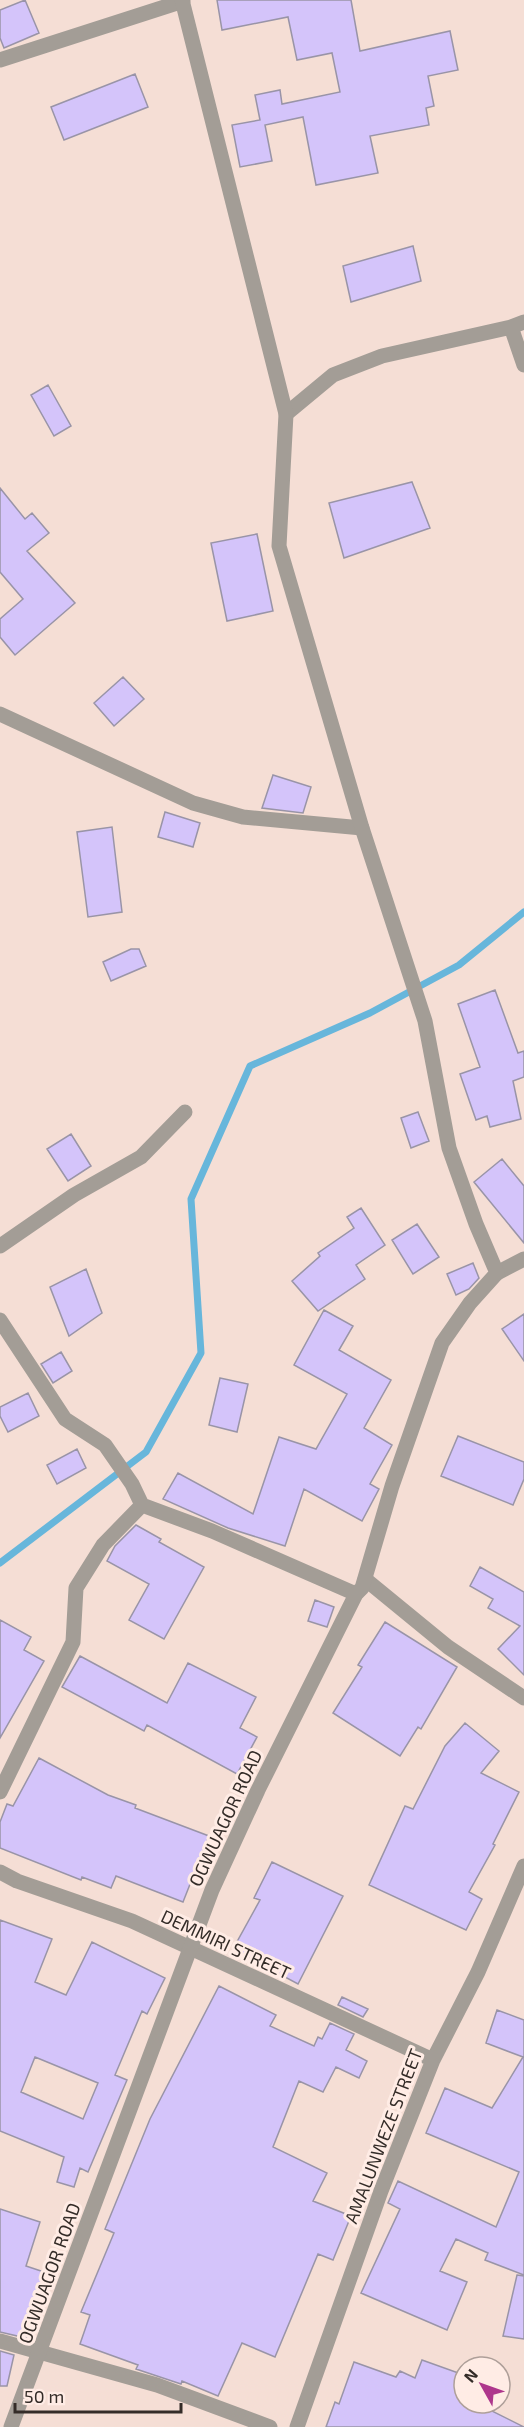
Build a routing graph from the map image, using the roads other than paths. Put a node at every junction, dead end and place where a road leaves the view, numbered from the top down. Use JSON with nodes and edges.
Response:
{"nodes":[{"id":1,"x":183,"y":1,"type":"edge"},
{"id":2,"x":0,"y":60,"type":"edge"},
{"id":3,"x":518,"y":325,"type":"edge"},
{"id":4,"x":524,"y":365,"type":"edge"},
{"id":5,"x":286,"y":414,"type":"junction"},
{"id":6,"x":0,"y":714,"type":"edge"},
{"id":7,"x":362,"y":828,"type":"junction"},
{"id":8,"x":184,"y":1112,"type":"dead end"},
{"id":9,"x":0,"y":1246,"type":"edge"},
{"id":10,"x":524,"y":1259,"type":"edge"},
{"id":11,"x":497,"y":1273,"type":"junction"},
{"id":12,"x":0,"y":1320,"type":"edge"},
{"id":13,"x":142,"y":1505,"type":"junction"},
{"id":14,"x":365,"y":1579,"type":"junction"},
{"id":15,"x":356,"y":1594,"type":"junction"},
{"id":16,"x":524,"y":1698,"type":"edge"},
{"id":17,"x":0,"y":1792,"type":"edge"},
{"id":18,"x":524,"y":1866,"type":"edge"},
{"id":19,"x":0,"y":1872,"type":"edge"},
{"id":20,"x":189,"y":1948,"type":"junction"},
{"id":21,"x":433,"y":2060,"type":"junction"},
{"id":22,"x":0,"y":2341,"type":"edge"},
{"id":23,"x":40,"y":2355,"type":"junction"},
{"id":24,"x":11,"y":2427,"type":"edge"},
{"id":25,"x":270,"y":2427,"type":"edge"},
{"id":26,"x":297,"y":2427,"type":"edge"}],
"edges":[{"from":1,"to":2,"type":"street"},
{"from":1,"to":5,"type":"street"},
{"from":3,"to":4,"type":"street"},
{"from":3,"to":5,"type":"street"},
{"from":5,"to":7,"type":"street"},
{"from":6,"to":7,"type":"street"},
{"from":7,"to":11,"type":"street"},
{"from":8,"to":9,"type":"street"},
{"from":10,"to":11,"type":"street","name":"OGWUAGOR ROAD"},
{"from":11,"to":14,"type":"street","name":"OGWUAGOR ROAD"},
{"from":12,"to":13,"type":"street"},
{"from":13,"to":15,"type":"street"},
{"from":13,"to":17,"type":"street"},
{"from":14,"to":15,"type":"street","name":"OGWUAGOR ROAD"},
{"from":14,"to":16,"type":"street"},
{"from":15,"to":20,"type":"street","name":"OGWUAGOR ROAD"},
{"from":18,"to":21,"type":"street","name":"AMALUNWEZE STREET"},
{"from":19,"to":20,"type":"street","name":"DEMMIRI STREET"},
{"from":20,"to":21,"type":"street","name":"DEMMIRI STREET"},
{"from":20,"to":23,"type":"street","name":"OGWUAGOR ROAD"},
{"from":21,"to":26,"type":"street","name":"AMALUNWEZE STREET"},
{"from":22,"to":23,"type":"street"},
{"from":23,"to":24,"type":"street","name":"OGWUAGOR ROAD"},
{"from":23,"to":25,"type":"street"}]}
